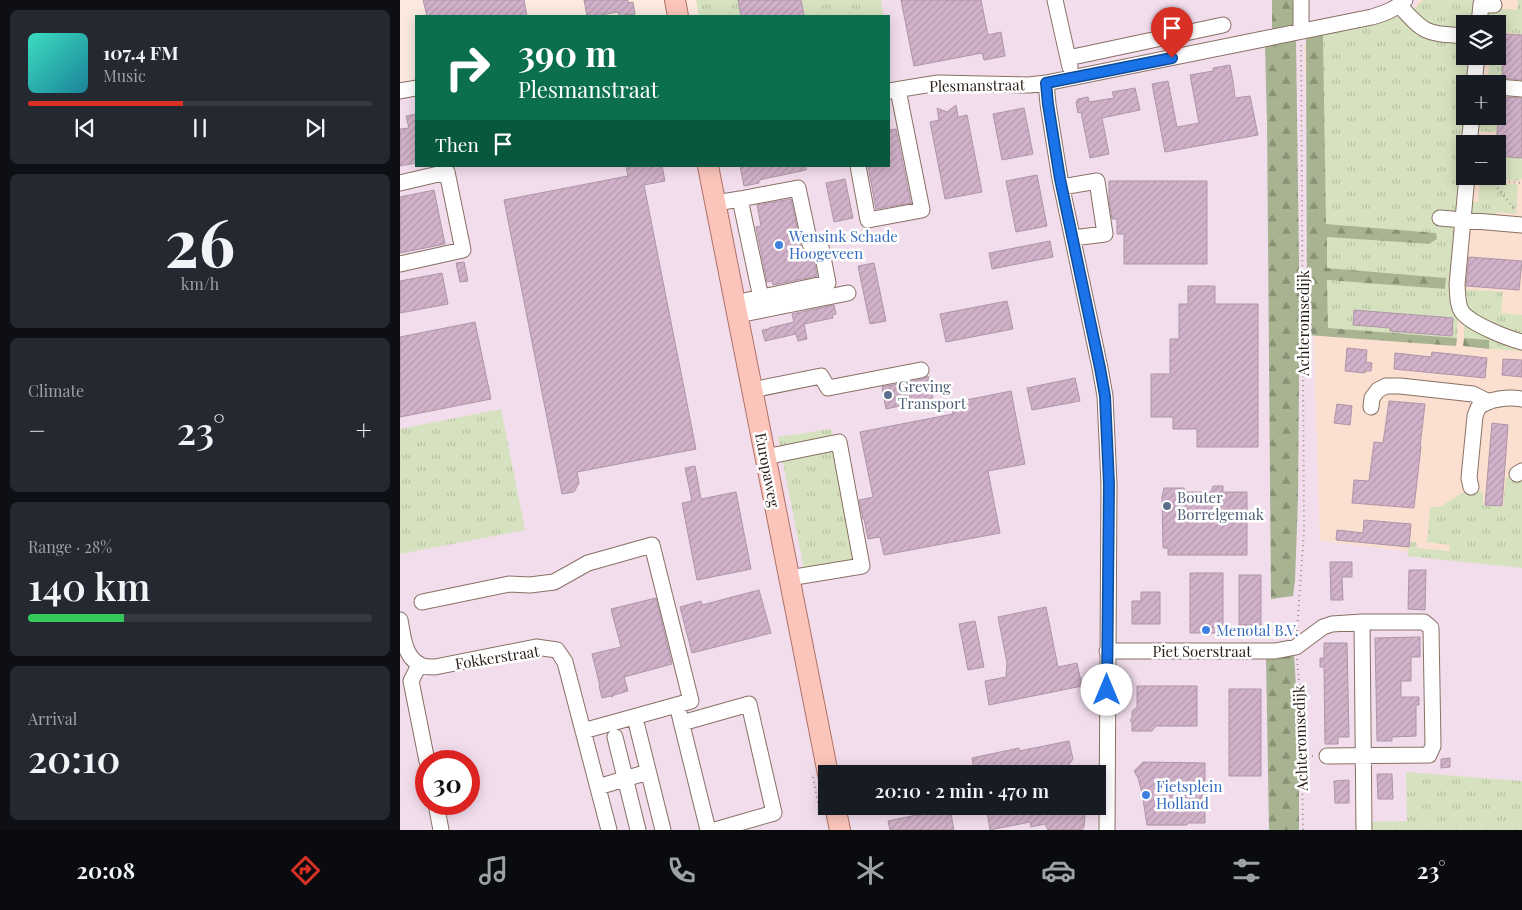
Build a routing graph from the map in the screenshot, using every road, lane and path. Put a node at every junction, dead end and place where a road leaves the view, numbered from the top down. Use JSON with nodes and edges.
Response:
{"nodes":[{"id":1,"x":675,"y":0,"type":"edge"},
{"id":2,"x":1056,"y":0,"type":"edge"},
{"id":3,"x":1301,"y":0,"type":"edge"},
{"id":4,"x":1402,"y":3,"type":"edge"},
{"id":5,"x":1494,"y":5,"type":"dead end"},
{"id":6,"x":678,"y":15,"type":"edge"},
{"id":7,"x":1480,"y":15,"type":"edge"},
{"id":8,"x":1224,"y":25,"type":"dead end"},
{"id":9,"x":1301,"y":31,"type":"junction"},
{"id":10,"x":1456,"y":35,"type":"edge"},
{"id":11,"x":1150,"y":40,"type":"junction"},
{"id":12,"x":1068,"y":58,"type":"junction"},
{"id":13,"x":1154,"y":61,"type":"junction"},
{"id":14,"x":1072,"y":78,"type":"junction"},
{"id":15,"x":1046,"y":83,"type":"junction"},
{"id":16,"x":415,"y":88,"type":"edge"},
{"id":17,"x":1506,"y":88,"type":"edge"},
{"id":18,"x":1522,"y":89,"type":"edge"},
{"id":19,"x":894,"y":90,"type":"edge"},
{"id":20,"x":400,"y":91,"type":"edge"},
{"id":21,"x":708,"y":167,"type":"edge"},
{"id":22,"x":858,"y":167,"type":"edge"},
{"id":23,"x":1506,"y":181,"type":"edge"},
{"id":24,"x":400,"y":183,"type":"edge"},
{"id":25,"x":1522,"y":183,"type":"edge"},
{"id":26,"x":1466,"y":185,"type":"edge"},
{"id":27,"x":1495,"y":185,"type":"edge"},
{"id":28,"x":1062,"y":187,"type":"junction"},
{"id":29,"x":740,"y":199,"type":"junction"},
{"id":30,"x":716,"y":203,"type":"junction"},
{"id":31,"x":1440,"y":218,"type":"dead end"},
{"id":32,"x":1519,"y":218,"type":"edge"},
{"id":33,"x":1463,"y":220,"type":"junction"},
{"id":34,"x":1073,"y":238,"type":"junction"},
{"id":35,"x":400,"y":264,"type":"edge"},
{"id":36,"x":848,"y":293,"type":"dead end"},
{"id":37,"x":761,"y":298,"type":"junction"},
{"id":38,"x":737,"y":309,"type":"junction"},
{"id":39,"x":1522,"y":342,"type":"edge"},
{"id":40,"x":921,"y":370,"type":"dead end"},
{"id":41,"x":752,"y":390,"type":"junction"},
{"id":42,"x":1522,"y":399,"type":"edge"},
{"id":43,"x":1489,"y":402,"type":"junction"},
{"id":44,"x":1371,"y":407,"type":"dead end"},
{"id":45,"x":766,"y":457,"type":"junction"},
{"id":46,"x":1471,"y":487,"type":"dead end"},
{"id":47,"x":789,"y":578,"type":"junction"},
{"id":48,"x":422,"y":602,"type":"dead end"},
{"id":49,"x":400,"y":620,"type":"edge"},
{"id":50,"x":1362,"y":622,"type":"junction"},
{"id":51,"x":1296,"y":647,"type":"junction"},
{"id":52,"x":1107,"y":651,"type":"junction"},
{"id":53,"x":419,"y":665,"type":"junction"},
{"id":54,"x":677,"y":704,"type":"junction"},
{"id":55,"x":682,"y":723,"type":"junction"},
{"id":56,"x":637,"y":726,"type":"dead end"},
{"id":57,"x":583,"y":731,"type":"junction"},
{"id":58,"x":615,"y":737,"type":"dead end"},
{"id":59,"x":425,"y":750,"type":"edge"},
{"id":60,"x":1328,"y":756,"type":"dead end"},
{"id":61,"x":1363,"y":756,"type":"junction"},
{"id":62,"x":826,"y":765,"type":"edge"},
{"id":63,"x":648,"y":772,"type":"junction"},
{"id":64,"x":625,"y":779,"type":"junction"},
{"id":65,"x":598,"y":787,"type":"junction"},
{"id":66,"x":438,"y":815,"type":"edge"},
{"id":67,"x":836,"y":815,"type":"edge"},
{"id":68,"x":441,"y":830,"type":"edge"},
{"id":69,"x":609,"y":830,"type":"edge"},
{"id":70,"x":638,"y":830,"type":"edge"},
{"id":71,"x":663,"y":830,"type":"edge"},
{"id":72,"x":708,"y":830,"type":"edge"},
{"id":73,"x":715,"y":830,"type":"edge"},
{"id":74,"x":840,"y":830,"type":"edge"},
{"id":75,"x":1107,"y":830,"type":"edge"},
{"id":76,"x":1303,"y":830,"type":"edge"},
{"id":77,"x":1364,"y":830,"type":"edge"}],
"edges":[{"from":1,"to":6,"type":"main road"},
{"from":2,"to":12,"type":"street"},
{"from":3,"to":9,"type":"street"},
{"from":4,"to":9,"type":"street","name":"Plesmanstraat"},
{"from":4,"to":10,"type":"street"},
{"from":5,"to":7,"type":"street"},
{"from":8,"to":11,"type":"street"},
{"from":9,"to":13,"type":"street","name":"Plesmanstraat"},
{"from":9,"to":51,"type":"path","name":"Achteromsedijk"},
{"from":11,"to":12,"type":"street"},
{"from":11,"to":13,"type":"street"},
{"from":12,"to":14,"type":"street"},
{"from":13,"to":14,"type":"street","name":"Plesmanstraat"},
{"from":14,"to":15,"type":"street","name":"Plesmanstraat"},
{"from":15,"to":19,"type":"street","name":"Plesmanstraat"},
{"from":15,"to":28,"type":"street"},
{"from":16,"to":20,"type":"street"},
{"from":17,"to":18,"type":"street"},
{"from":19,"to":22,"type":"street"},
{"from":21,"to":30,"type":"main road","name":"Europaweg"},
{"from":23,"to":25,"type":"path"},
{"from":24,"to":35,"type":"street"},
{"from":26,"to":33,"type":"street"},
{"from":27,"to":32,"type":"path"},
{"from":28,"to":34,"type":"street"},
{"from":28,"to":34,"type":"street"},
{"from":29,"to":30,"type":"street"},
{"from":29,"to":37,"type":"street"},
{"from":29,"to":37,"type":"street"},
{"from":30,"to":38,"type":"main road","name":"Europaweg"},
{"from":31,"to":33,"type":"street"},
{"from":32,"to":33,"type":"street"},
{"from":33,"to":39,"type":"street"},
{"from":34,"to":52,"type":"street"},
{"from":36,"to":38,"type":"street"},
{"from":37,"to":38,"type":"street"},
{"from":38,"to":41,"type":"main road","name":"Europaweg"},
{"from":40,"to":41,"type":"street"},
{"from":41,"to":45,"type":"main road","name":"Europaweg"},
{"from":42,"to":43,"type":"street"},
{"from":43,"to":44,"type":"street"},
{"from":43,"to":46,"type":"street"},
{"from":45,"to":47,"type":"main road","name":"Europaweg"},
{"from":45,"to":47,"type":"street"},
{"from":47,"to":62,"type":"main road","name":"Europaweg"},
{"from":48,"to":54,"type":"street"},
{"from":49,"to":53,"type":"street"},
{"from":50,"to":51,"type":"street","name":"Achteromsedijk"},
{"from":50,"to":61,"type":"street"},
{"from":50,"to":61,"type":"street","name":"Achteromsedijk"},
{"from":51,"to":52,"type":"street","name":"Piet Soerstraat"},
{"from":51,"to":76,"type":"path","name":"Achteromsedijk"},
{"from":52,"to":75,"type":"street"},
{"from":53,"to":57,"type":"street","name":"Fokkerstraat"},
{"from":53,"to":59,"type":"street"},
{"from":54,"to":55,"type":"street"},
{"from":54,"to":57,"type":"street"},
{"from":55,"to":72,"type":"street"},
{"from":55,"to":73,"type":"street"},
{"from":56,"to":63,"type":"street"},
{"from":57,"to":65,"type":"street","name":"Fokkerstraat"},
{"from":58,"to":64,"type":"street"},
{"from":60,"to":61,"type":"street","name":"Achteromsedijk"},
{"from":61,"to":77,"type":"street"},
{"from":63,"to":64,"type":"street"},
{"from":63,"to":71,"type":"street"},
{"from":64,"to":65,"type":"street"},
{"from":64,"to":70,"type":"street"},
{"from":65,"to":69,"type":"street","name":"Fokkerstraat"},
{"from":66,"to":68,"type":"street"},
{"from":67,"to":74,"type":"main road"}]}
